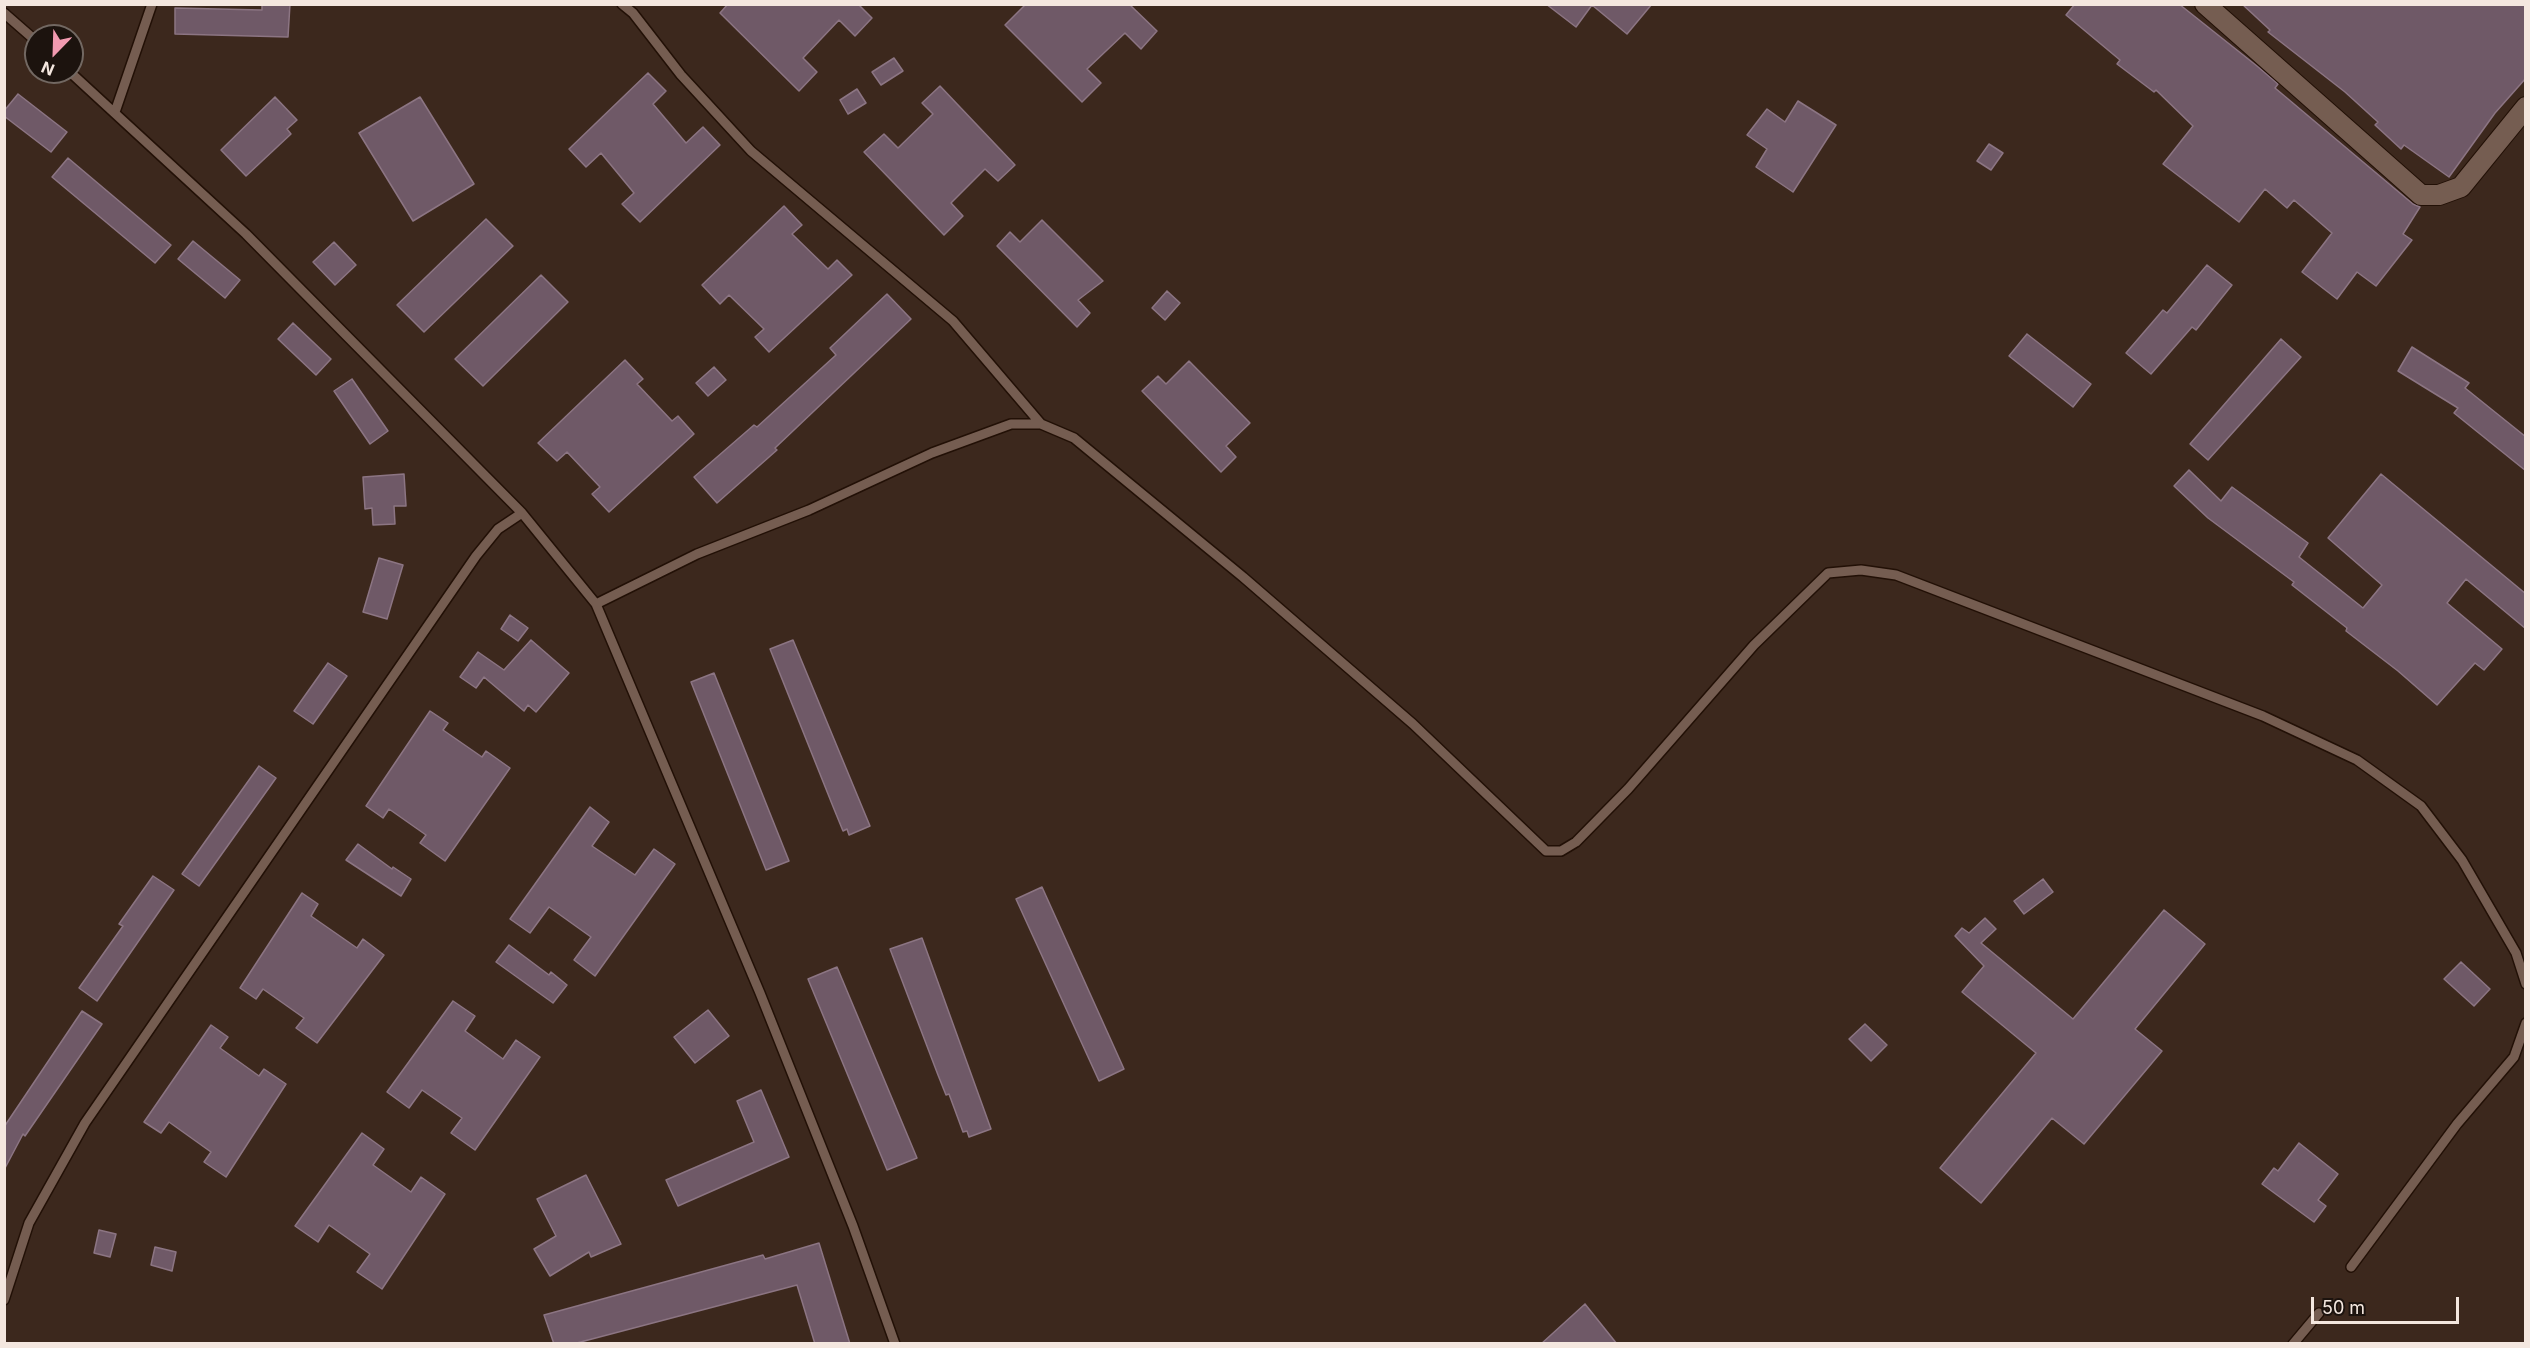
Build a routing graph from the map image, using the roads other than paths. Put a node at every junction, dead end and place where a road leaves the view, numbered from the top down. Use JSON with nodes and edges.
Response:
{"nodes":[{"id":1,"x":152,"y":4,"type":"edge"},
{"id":2,"x":622,"y":4,"type":"edge"},
{"id":3,"x":2205,"y":4,"type":"edge"},
{"id":4,"x":4,"y":13,"type":"edge"},
{"id":5,"x":24,"y":30,"type":"edge"},
{"id":6,"x":84,"y":84,"type":"edge"},
{"id":7,"x":2526,"y":107,"type":"edge"},
{"id":8,"x":115,"y":112,"type":"junction"},
{"id":9,"x":1041,"y":424,"type":"junction"},
{"id":10,"x":522,"y":513,"type":"junction"},
{"id":11,"x":596,"y":604,"type":"junction"},
{"id":12,"x":2526,"y":984,"type":"edge"},
{"id":13,"x":2526,"y":1023,"type":"edge"},
{"id":14,"x":2351,"y":1267,"type":"dead end"},
{"id":15,"x":4,"y":1300,"type":"edge"},
{"id":16,"x":2319,"y":1312,"type":"dead end"},
{"id":17,"x":895,"y":1344,"type":"edge"},
{"id":18,"x":2293,"y":1344,"type":"edge"}],
"edges":[{"from":1,"to":8,"type":"lane"},
{"from":2,"to":9,"type":"lane"},
{"from":3,"to":7,"type":"street"},
{"from":4,"to":5,"type":"lane"},
{"from":6,"to":8,"type":"lane"},
{"from":8,"to":10,"type":"lane"},
{"from":9,"to":11,"type":"lane"},
{"from":9,"to":12,"type":"lane"},
{"from":10,"to":11,"type":"lane"},
{"from":10,"to":15,"type":"lane"},
{"from":11,"to":17,"type":"lane"},
{"from":13,"to":14,"type":"lane"},
{"from":16,"to":18,"type":"lane"}]}
